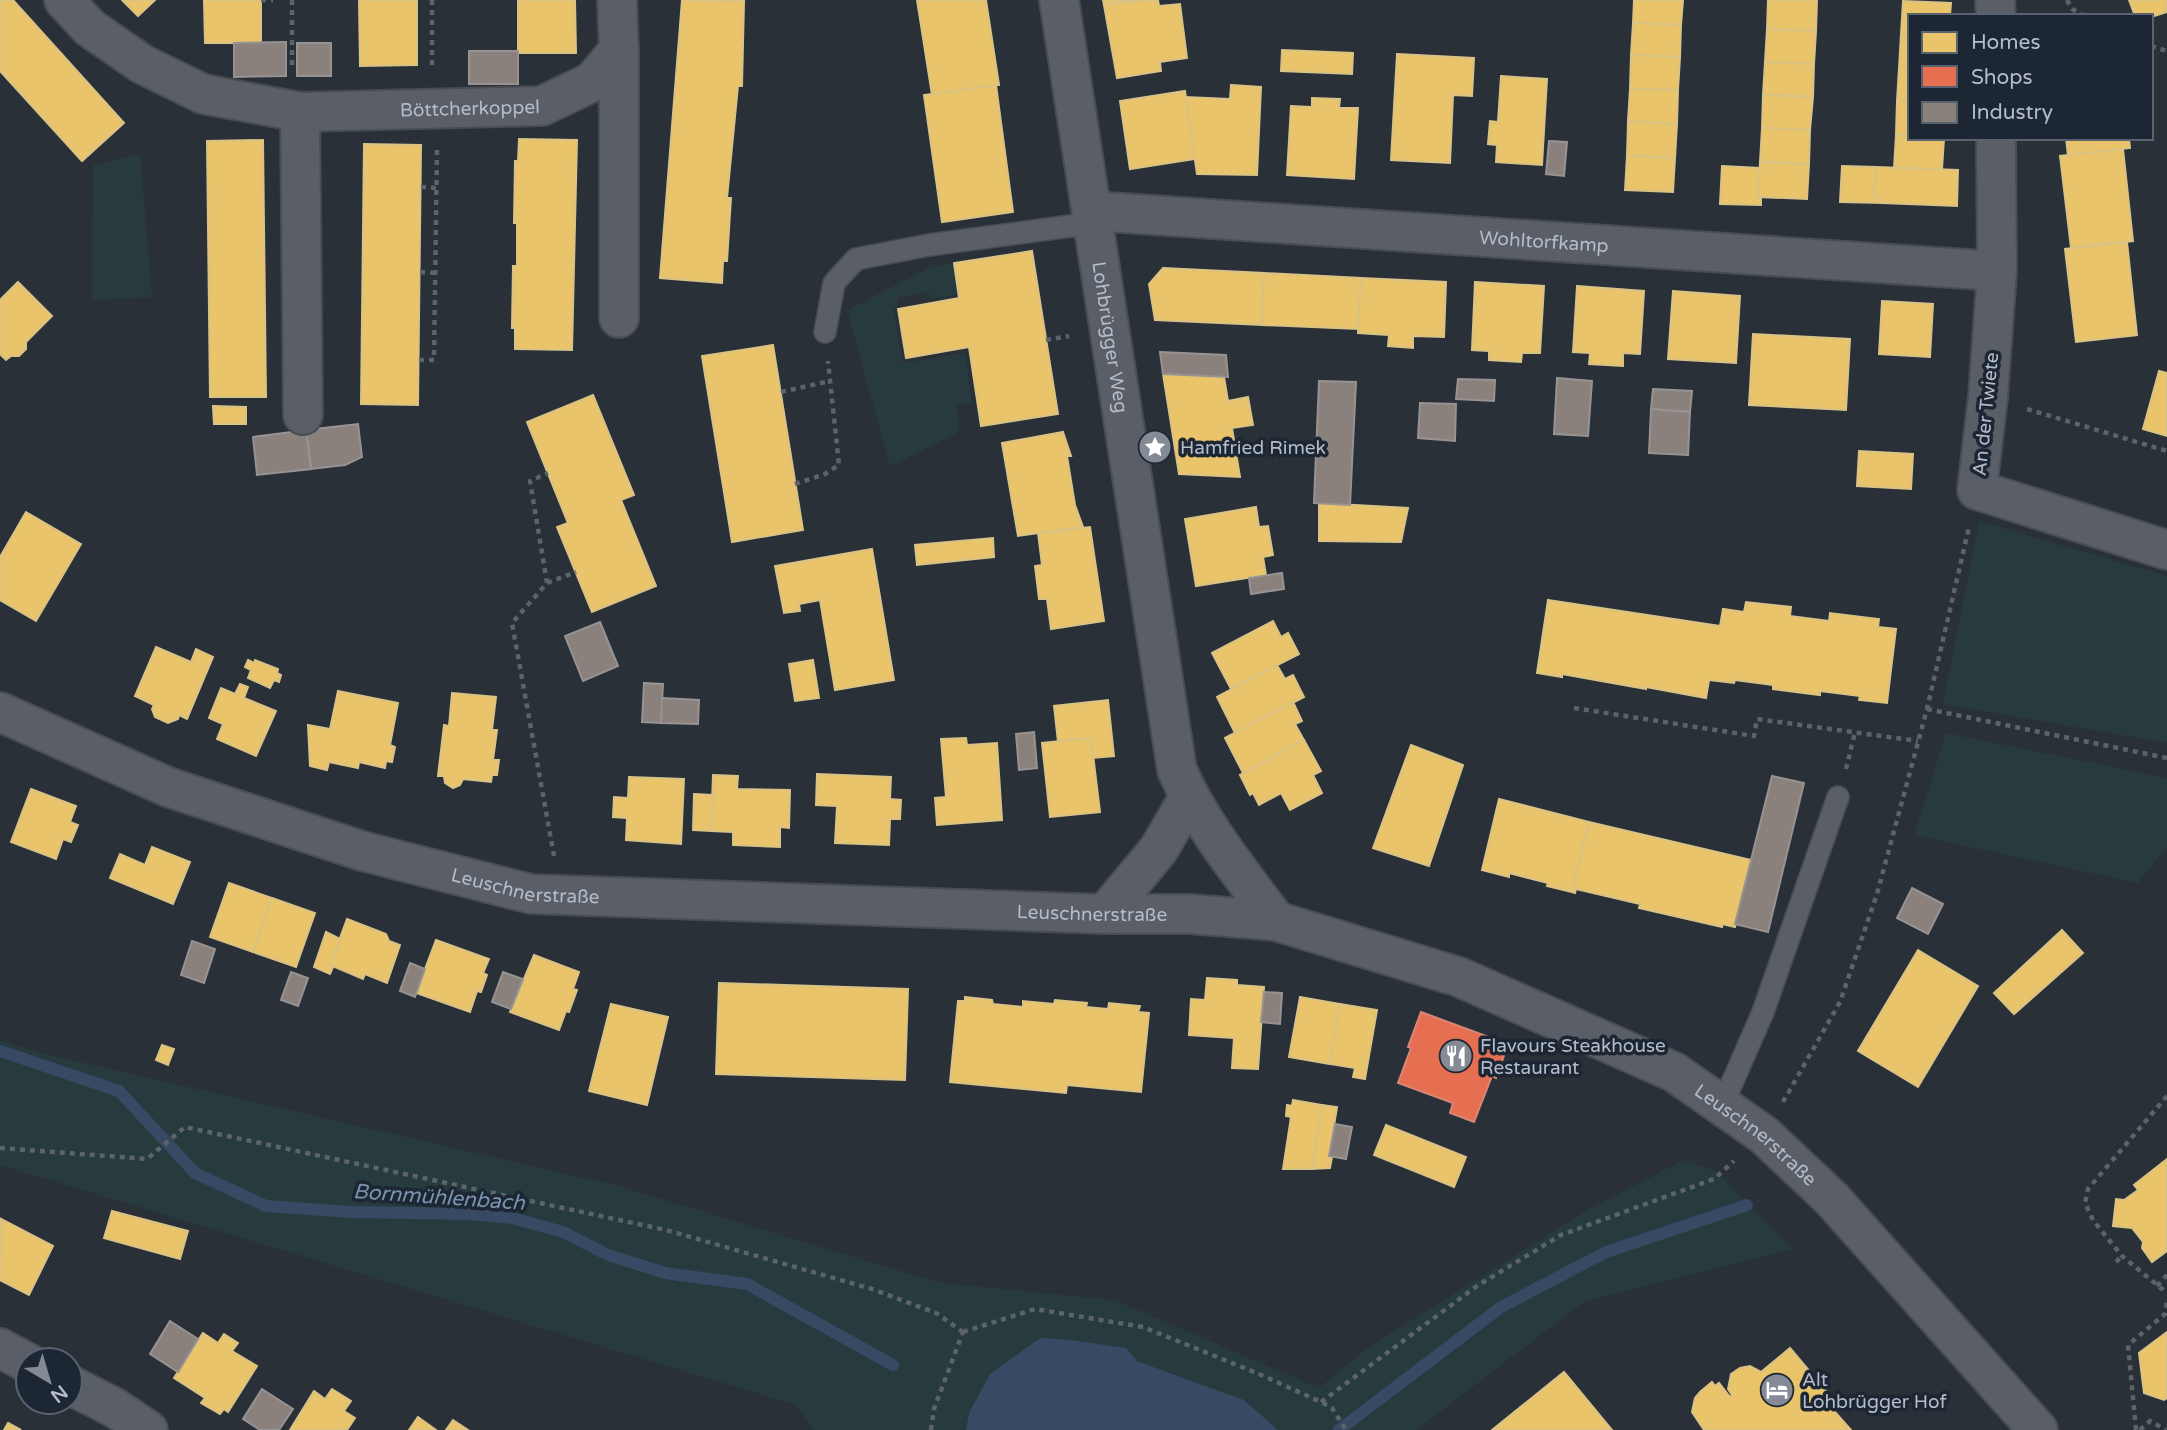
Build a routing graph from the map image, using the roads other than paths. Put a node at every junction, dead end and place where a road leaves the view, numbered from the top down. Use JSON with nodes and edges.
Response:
{"nodes":[{"id":1,"x":64,"y":0,"type":"edge"},
{"id":2,"x":617,"y":0,"type":"edge"},
{"id":3,"x":1059,"y":0,"type":"edge"},
{"id":4,"x":618,"y":50,"type":"junction"},
{"id":5,"x":296,"y":111,"type":"junction"},
{"id":6,"x":1996,"y":140,"type":"edge"},
{"id":7,"x":1093,"y":217,"type":"junction"},
{"id":8,"x":1997,"y":271,"type":"junction"},
{"id":9,"x":619,"y":318,"type":"dead end"},
{"id":10,"x":825,"y":332,"type":"road end"},
{"id":11,"x":303,"y":415,"type":"dead end"},
{"id":12,"x":2167,"y":550,"type":"edge"},
{"id":13,"x":0,"y":712,"type":"edge"},
{"id":14,"x":1840,"y":788,"type":"road end"},
{"id":15,"x":1189,"y":797,"type":"junction"},
{"id":16,"x":1105,"y":914,"type":"junction"},
{"id":17,"x":1276,"y":921,"type":"junction"},
{"id":18,"x":1722,"y":1106,"type":"junction"},
{"id":19,"x":84,"y":1392,"type":"edge"},
{"id":20,"x":148,"y":1430,"type":"edge"},
{"id":21,"x":2038,"y":1430,"type":"edge"}],
"edges":[{"from":1,"to":5,"type":"street","name":"Böttcherkoppel"},
{"from":2,"to":4,"type":"street"},
{"from":3,"to":7,"type":"street","name":"Lohbrügger Weg"},
{"from":4,"to":5,"type":"street","name":"Böttcherkoppel"},
{"from":4,"to":9,"type":"street"},
{"from":5,"to":11,"type":"street"},
{"from":6,"to":8,"type":"street","name":"An der Twiete"},
{"from":7,"to":8,"type":"street","name":"Wohltorfkamp"},
{"from":7,"to":10,"type":"lane"},
{"from":7,"to":15,"type":"street","name":"Lohbrügger Weg"},
{"from":8,"to":12,"type":"street","name":"An der Twiete"},
{"from":13,"to":16,"type":"street","name":"Leuschnerstraße"},
{"from":14,"to":18,"type":"lane"},
{"from":15,"to":16,"type":"street"},
{"from":15,"to":17,"type":"street","name":"Lohbrügger Weg"},
{"from":16,"to":17,"type":"street","name":"Leuschnerstraße"},
{"from":17,"to":18,"type":"street","name":"Leuschnerstraße"},
{"from":18,"to":21,"type":"street","name":"Leuschnerstraße"},
{"from":19,"to":20,"type":"street"}]}
